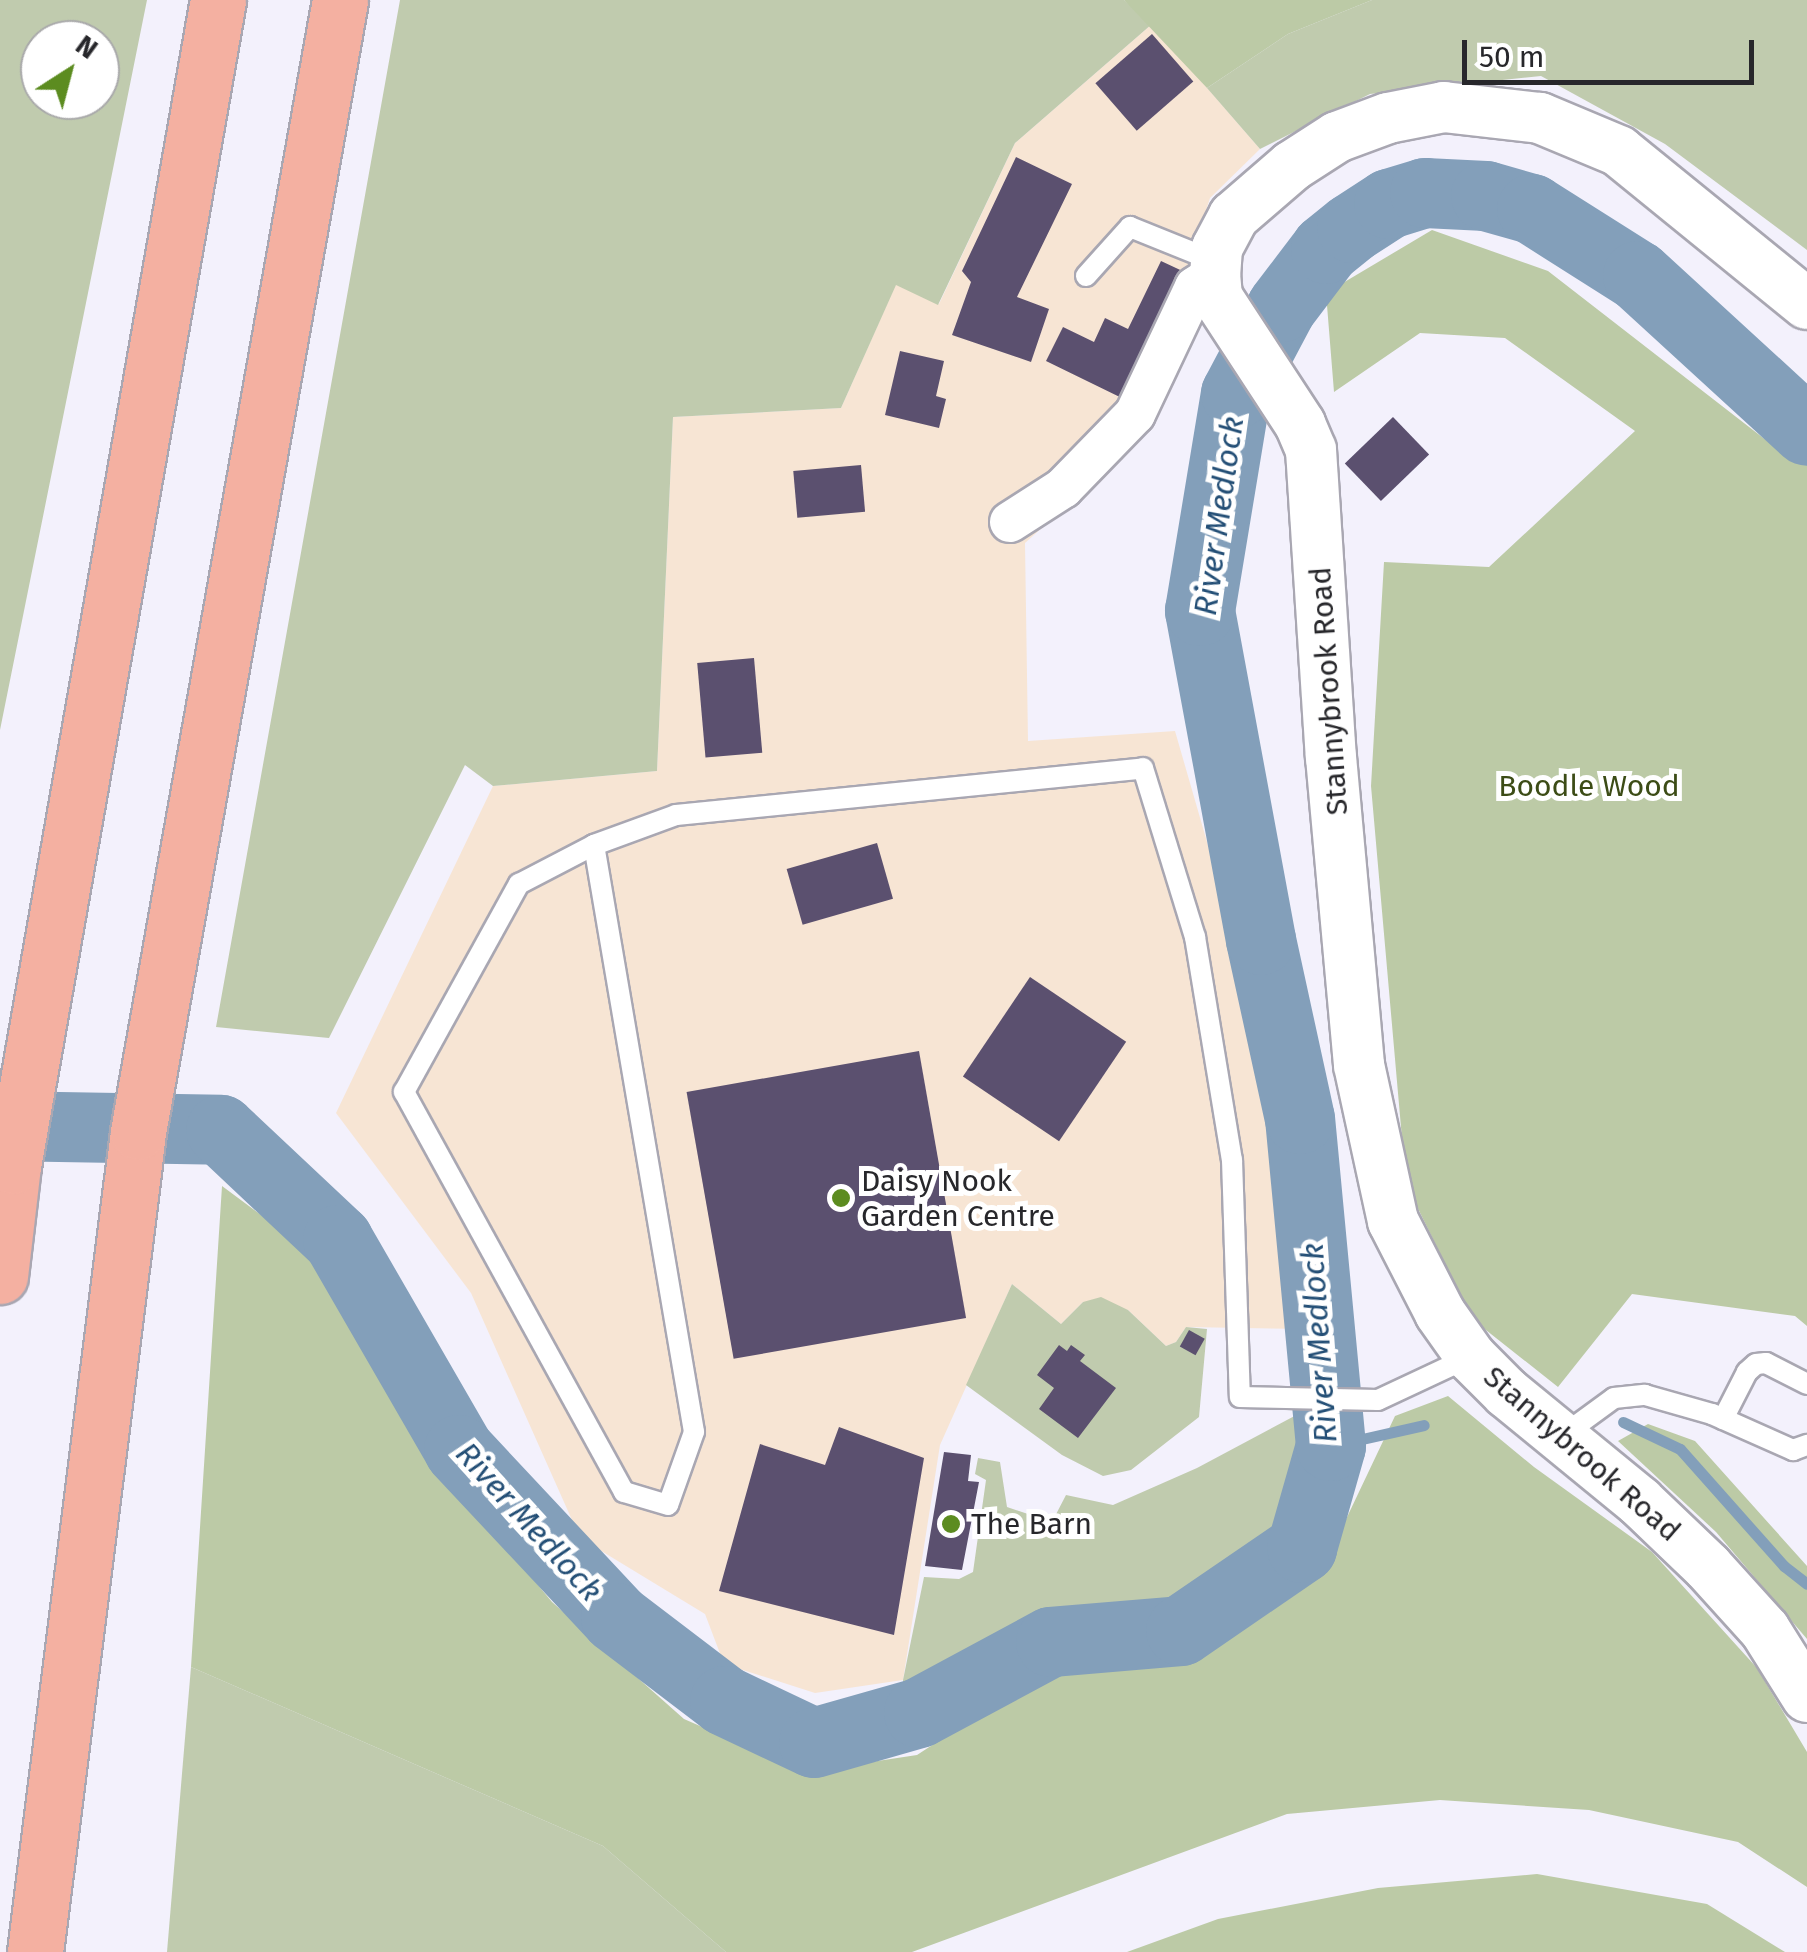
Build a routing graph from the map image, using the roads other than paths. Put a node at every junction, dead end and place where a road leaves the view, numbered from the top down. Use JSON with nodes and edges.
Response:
{"nodes":[{"id":1,"x":218,"y":0,"type":"edge"},
{"id":2,"x":340,"y":0,"type":"edge"},
{"id":3,"x":1086,"y":276,"type":"dead end"},
{"id":4,"x":1216,"y":277,"type":"junction"},
{"id":5,"x":1807,"y":304,"type":"edge"},
{"id":6,"x":1010,"y":522,"type":"dead end"},
{"id":7,"x":594,"y":845,"type":"junction"},
{"id":8,"x":1,"y":1266,"type":"edge"},
{"id":9,"x":1472,"y":1356,"type":"junction"},
{"id":10,"x":1807,"y":1384,"type":"edge"},
{"id":11,"x":1723,"y":1419,"type":"junction"},
{"id":12,"x":1562,"y":1436,"type":"junction"},
{"id":13,"x":1807,"y":1445,"type":"edge"},
{"id":14,"x":1807,"y":1697,"type":"edge"},
{"id":15,"x":35,"y":1952,"type":"edge"}],
"edges":[{"from":1,"to":8,"type":"highway"},
{"from":2,"to":15,"type":"highway"},
{"from":3,"to":4,"type":"lane"},
{"from":4,"to":5,"type":"street"},
{"from":4,"to":6,"type":"street"},
{"from":4,"to":9,"type":"street","name":"Stannybrook Road"},
{"from":7,"to":7,"type":"lane"},
{"from":7,"to":9,"type":"lane"},
{"from":9,"to":12,"type":"street","name":"Stannybrook Road"},
{"from":10,"to":11,"type":"lane"},
{"from":11,"to":12,"type":"lane"},
{"from":11,"to":13,"type":"lane"},
{"from":12,"to":14,"type":"street","name":"Stannybrook Road"}]}
